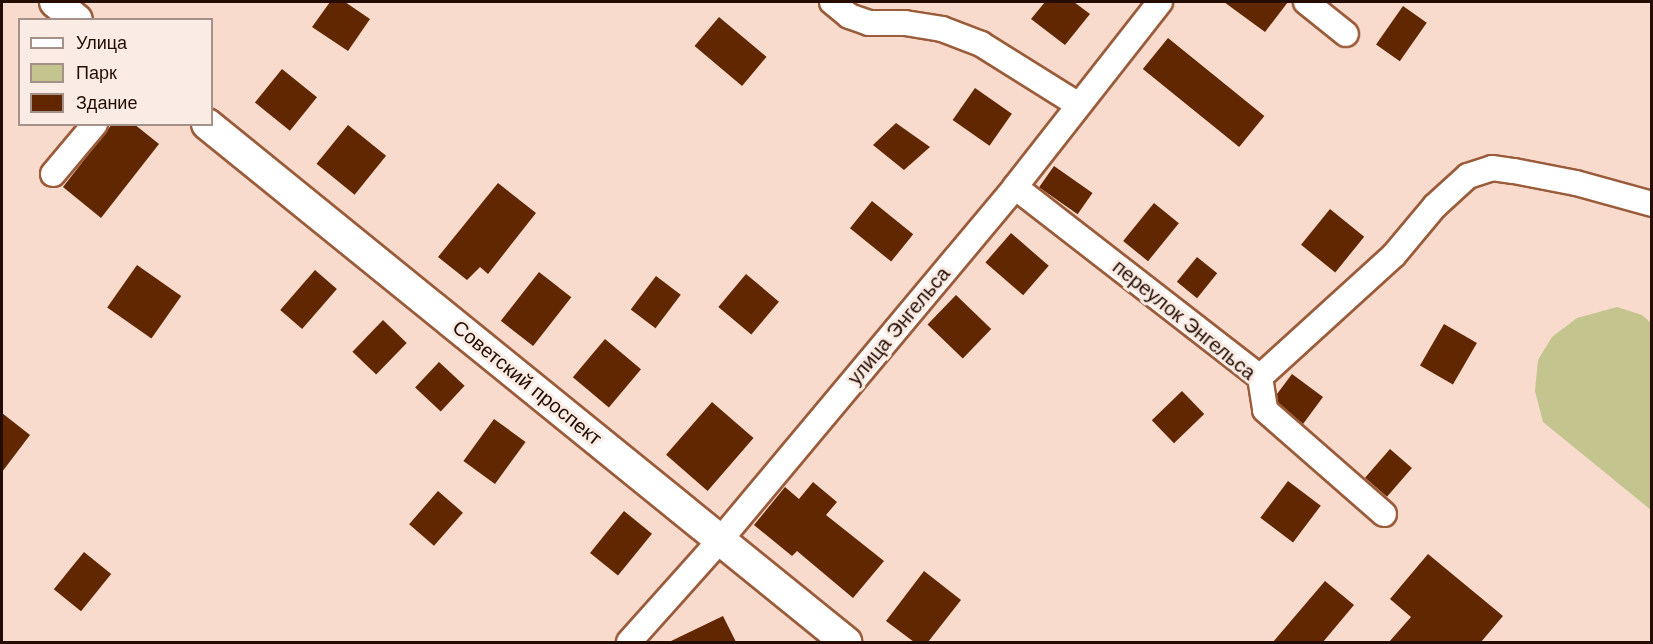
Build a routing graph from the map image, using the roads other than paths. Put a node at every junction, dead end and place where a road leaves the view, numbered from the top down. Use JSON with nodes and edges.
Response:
{"nodes":[{"id":1,"x":55,"y":2,"type":"edge"},
{"id":2,"x":832,"y":2,"type":"edge"},
{"id":3,"x":1160,"y":2,"type":"edge"},
{"id":4,"x":1305,"y":2,"type":"edge"},
{"id":5,"x":75,"y":18,"type":"edge"},
{"id":6,"x":1346,"y":34,"type":"dead end"},
{"id":7,"x":1077,"y":104,"type":"junction"},
{"id":8,"x":93,"y":126,"type":"edge"},
{"id":9,"x":209,"y":126,"type":"edge"},
{"id":10,"x":53,"y":174,"type":"dead end"},
{"id":11,"x":1016,"y":187,"type":"junction"},
{"id":12,"x":1652,"y":204,"type":"edge"},
{"id":13,"x":1260,"y":377,"type":"junction"},
{"id":14,"x":1384,"y":514,"type":"dead end"},
{"id":15,"x":721,"y":539,"type":"junction"},
{"id":16,"x":629,"y":642,"type":"edge"},
{"id":17,"x":846,"y":642,"type":"edge"}],
"edges":[{"from":1,"to":5,"type":"main road"},
{"from":2,"to":7,"type":"street"},
{"from":3,"to":7,"type":"street","name":"улица Энгельса"},
{"from":4,"to":6,"type":"street"},
{"from":7,"to":11,"type":"street","name":"улица Энгельса"},
{"from":8,"to":10,"type":"street"},
{"from":9,"to":15,"type":"main road","name":"Советский проспект"},
{"from":11,"to":13,"type":"street","name":"переулок Энгельса"},
{"from":11,"to":15,"type":"street","name":"улица Энгельса"},
{"from":12,"to":13,"type":"street"},
{"from":13,"to":14,"type":"street","name":"переулок Энгельса"},
{"from":15,"to":16,"type":"street","name":"улица Энгельса"},
{"from":15,"to":17,"type":"main road","name":"Советский проспект"}]}
